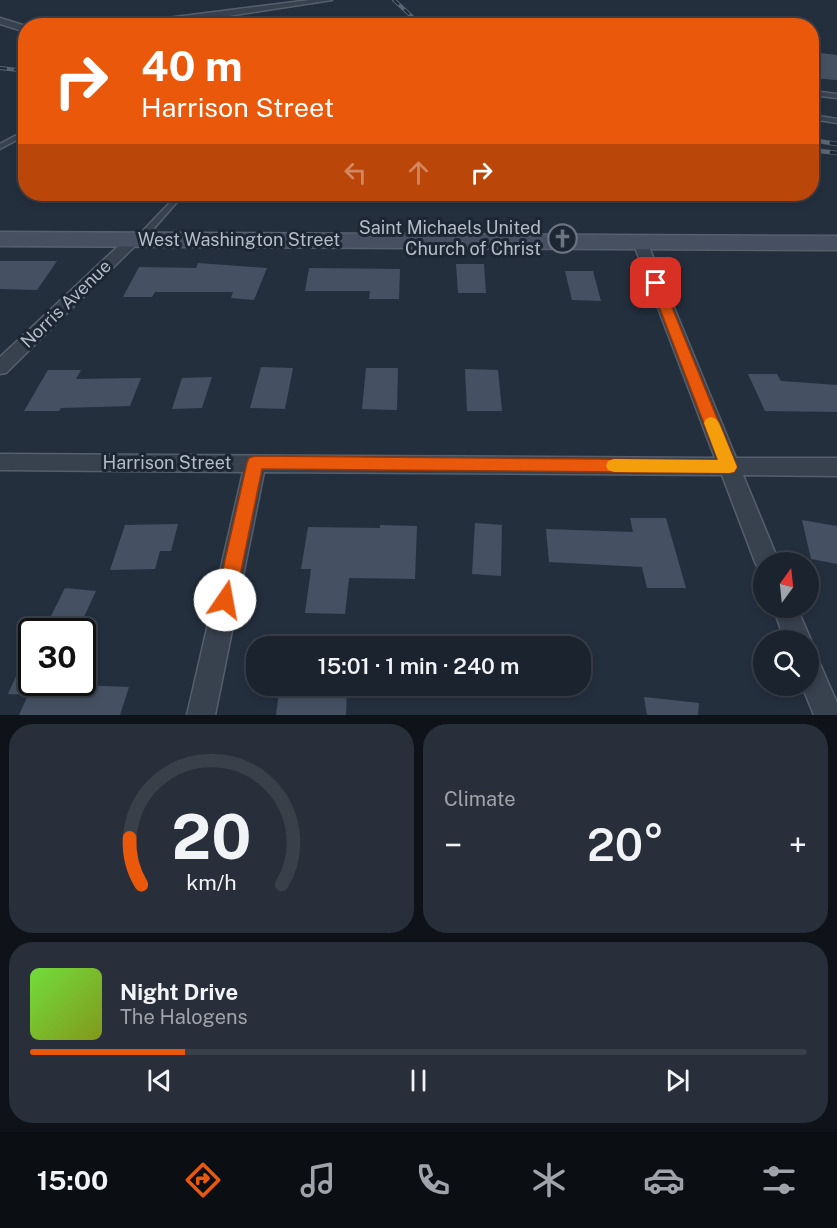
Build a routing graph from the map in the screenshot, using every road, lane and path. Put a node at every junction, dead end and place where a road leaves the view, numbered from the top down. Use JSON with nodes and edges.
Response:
{"nodes":[{"id":1,"x":328,"y":0,"type":"edge"},
{"id":2,"x":185,"y":18,"type":"edge"},
{"id":3,"x":0,"y":21,"type":"edge"},
{"id":4,"x":18,"y":27,"type":"edge"},
{"id":5,"x":819,"y":94,"type":"edge"},
{"id":6,"x":837,"y":96,"type":"edge"},
{"id":7,"x":819,"y":118,"type":"edge"},
{"id":8,"x":837,"y":121,"type":"edge"},
{"id":9,"x":16,"y":138,"type":"edge"},
{"id":10,"x":0,"y":147,"type":"edge"},
{"id":11,"x":174,"y":201,"type":"edge"},
{"id":12,"x":0,"y":239,"type":"edge"},
{"id":13,"x":136,"y":240,"type":"junction"},
{"id":14,"x":640,"y":242,"type":"junction"},
{"id":15,"x":837,"y":243,"type":"edge"},
{"id":16,"x":0,"y":368,"type":"edge"},
{"id":17,"x":0,"y":462,"type":"edge"},
{"id":18,"x":255,"y":463,"type":"junction"},
{"id":19,"x":729,"y":467,"type":"junction"},
{"id":20,"x":837,"y":467,"type":"edge"},
{"id":21,"x":763,"y":552,"type":"edge"},
{"id":22,"x":819,"y":693,"type":"edge"},
{"id":23,"x":201,"y":715,"type":"edge"},
{"id":24,"x":828,"y":715,"type":"edge"}],
"edges":[{"from":1,"to":2,"type":"street"},
{"from":3,"to":4,"type":"street"},
{"from":5,"to":6,"type":"lane"},
{"from":7,"to":8,"type":"lane"},
{"from":9,"to":10,"type":"lane"},
{"from":11,"to":13,"type":"lane"},
{"from":12,"to":13,"type":"main road","name":"West Washington Street"},
{"from":13,"to":14,"type":"main road","name":"West Washington Street"},
{"from":13,"to":16,"type":"street","name":"Norris Avenue"},
{"from":14,"to":15,"type":"main road","name":"West Washington Street"},
{"from":14,"to":19,"type":"street"},
{"from":17,"to":18,"type":"street","name":"Harrison Street"},
{"from":18,"to":19,"type":"street","name":"Harrison Street"},
{"from":18,"to":23,"type":"street"},
{"from":19,"to":20,"type":"street","name":"Harrison Street"},
{"from":19,"to":21,"type":"street"},
{"from":22,"to":24,"type":"street"}]}
